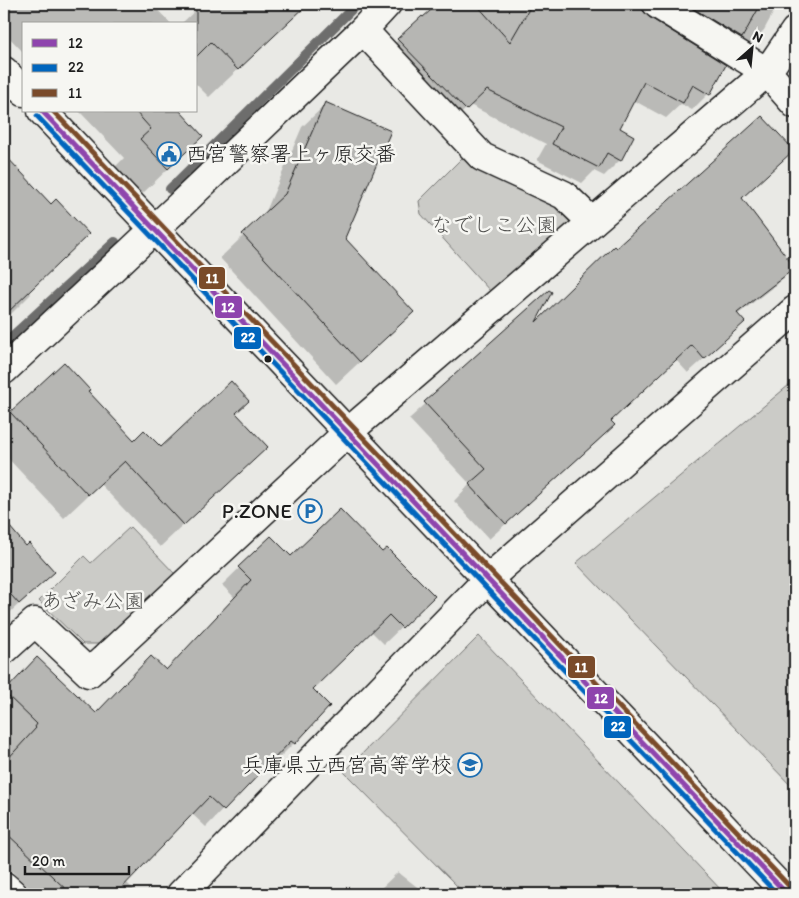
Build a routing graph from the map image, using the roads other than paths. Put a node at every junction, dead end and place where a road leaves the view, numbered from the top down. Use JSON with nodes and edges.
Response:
{"nodes":[{"id":1,"x":387,"y":4,"type":"edge"},
{"id":2,"x":656,"y":4,"type":"edge"},
{"id":3,"x":363,"y":30,"type":"junction"},
{"id":4,"x":795,"y":31,"type":"edge"},
{"id":5,"x":4,"y":72,"type":"edge"},
{"id":6,"x":767,"y":72,"type":"junction"},
{"id":7,"x":22,"y":90,"type":"edge"},
{"id":8,"x":795,"y":104,"type":"edge"},
{"id":9,"x":43,"y":112,"type":"edge"},
{"id":10,"x":592,"y":222,"type":"junction"},
{"id":11,"x":155,"y":228,"type":"junction"},
{"id":12,"x":795,"y":310,"type":"edge"},
{"id":13,"x":4,"y":370,"type":"edge"},
{"id":14,"x":347,"y":433,"type":"junction"},
{"id":15,"x":488,"y":579,"type":"junction"},
{"id":16,"x":4,"y":650,"type":"edge"},
{"id":17,"x":4,"y":886,"type":"edge"},
{"id":18,"x":13,"y":894,"type":"edge"},
{"id":19,"x":181,"y":894,"type":"edge"},
{"id":20,"x":786,"y":894,"type":"edge"}],
"edges":[{"from":1,"to":3,"type":"street"},
{"from":2,"to":6,"type":"street"},
{"from":3,"to":10,"type":"street"},
{"from":3,"to":11,"type":"street"},
{"from":4,"to":6,"type":"street"},
{"from":5,"to":7,"type":"street"},
{"from":6,"to":8,"type":"street"},
{"from":6,"to":10,"type":"street"},
{"from":9,"to":11,"type":"street"},
{"from":10,"to":14,"type":"street"},
{"from":11,"to":13,"type":"street"},
{"from":11,"to":14,"type":"street"},
{"from":12,"to":15,"type":"street"},
{"from":14,"to":15,"type":"street"},
{"from":14,"to":16,"type":"street"},
{"from":15,"to":19,"type":"street"},
{"from":15,"to":20,"type":"street"},
{"from":17,"to":18,"type":"street"}]}
